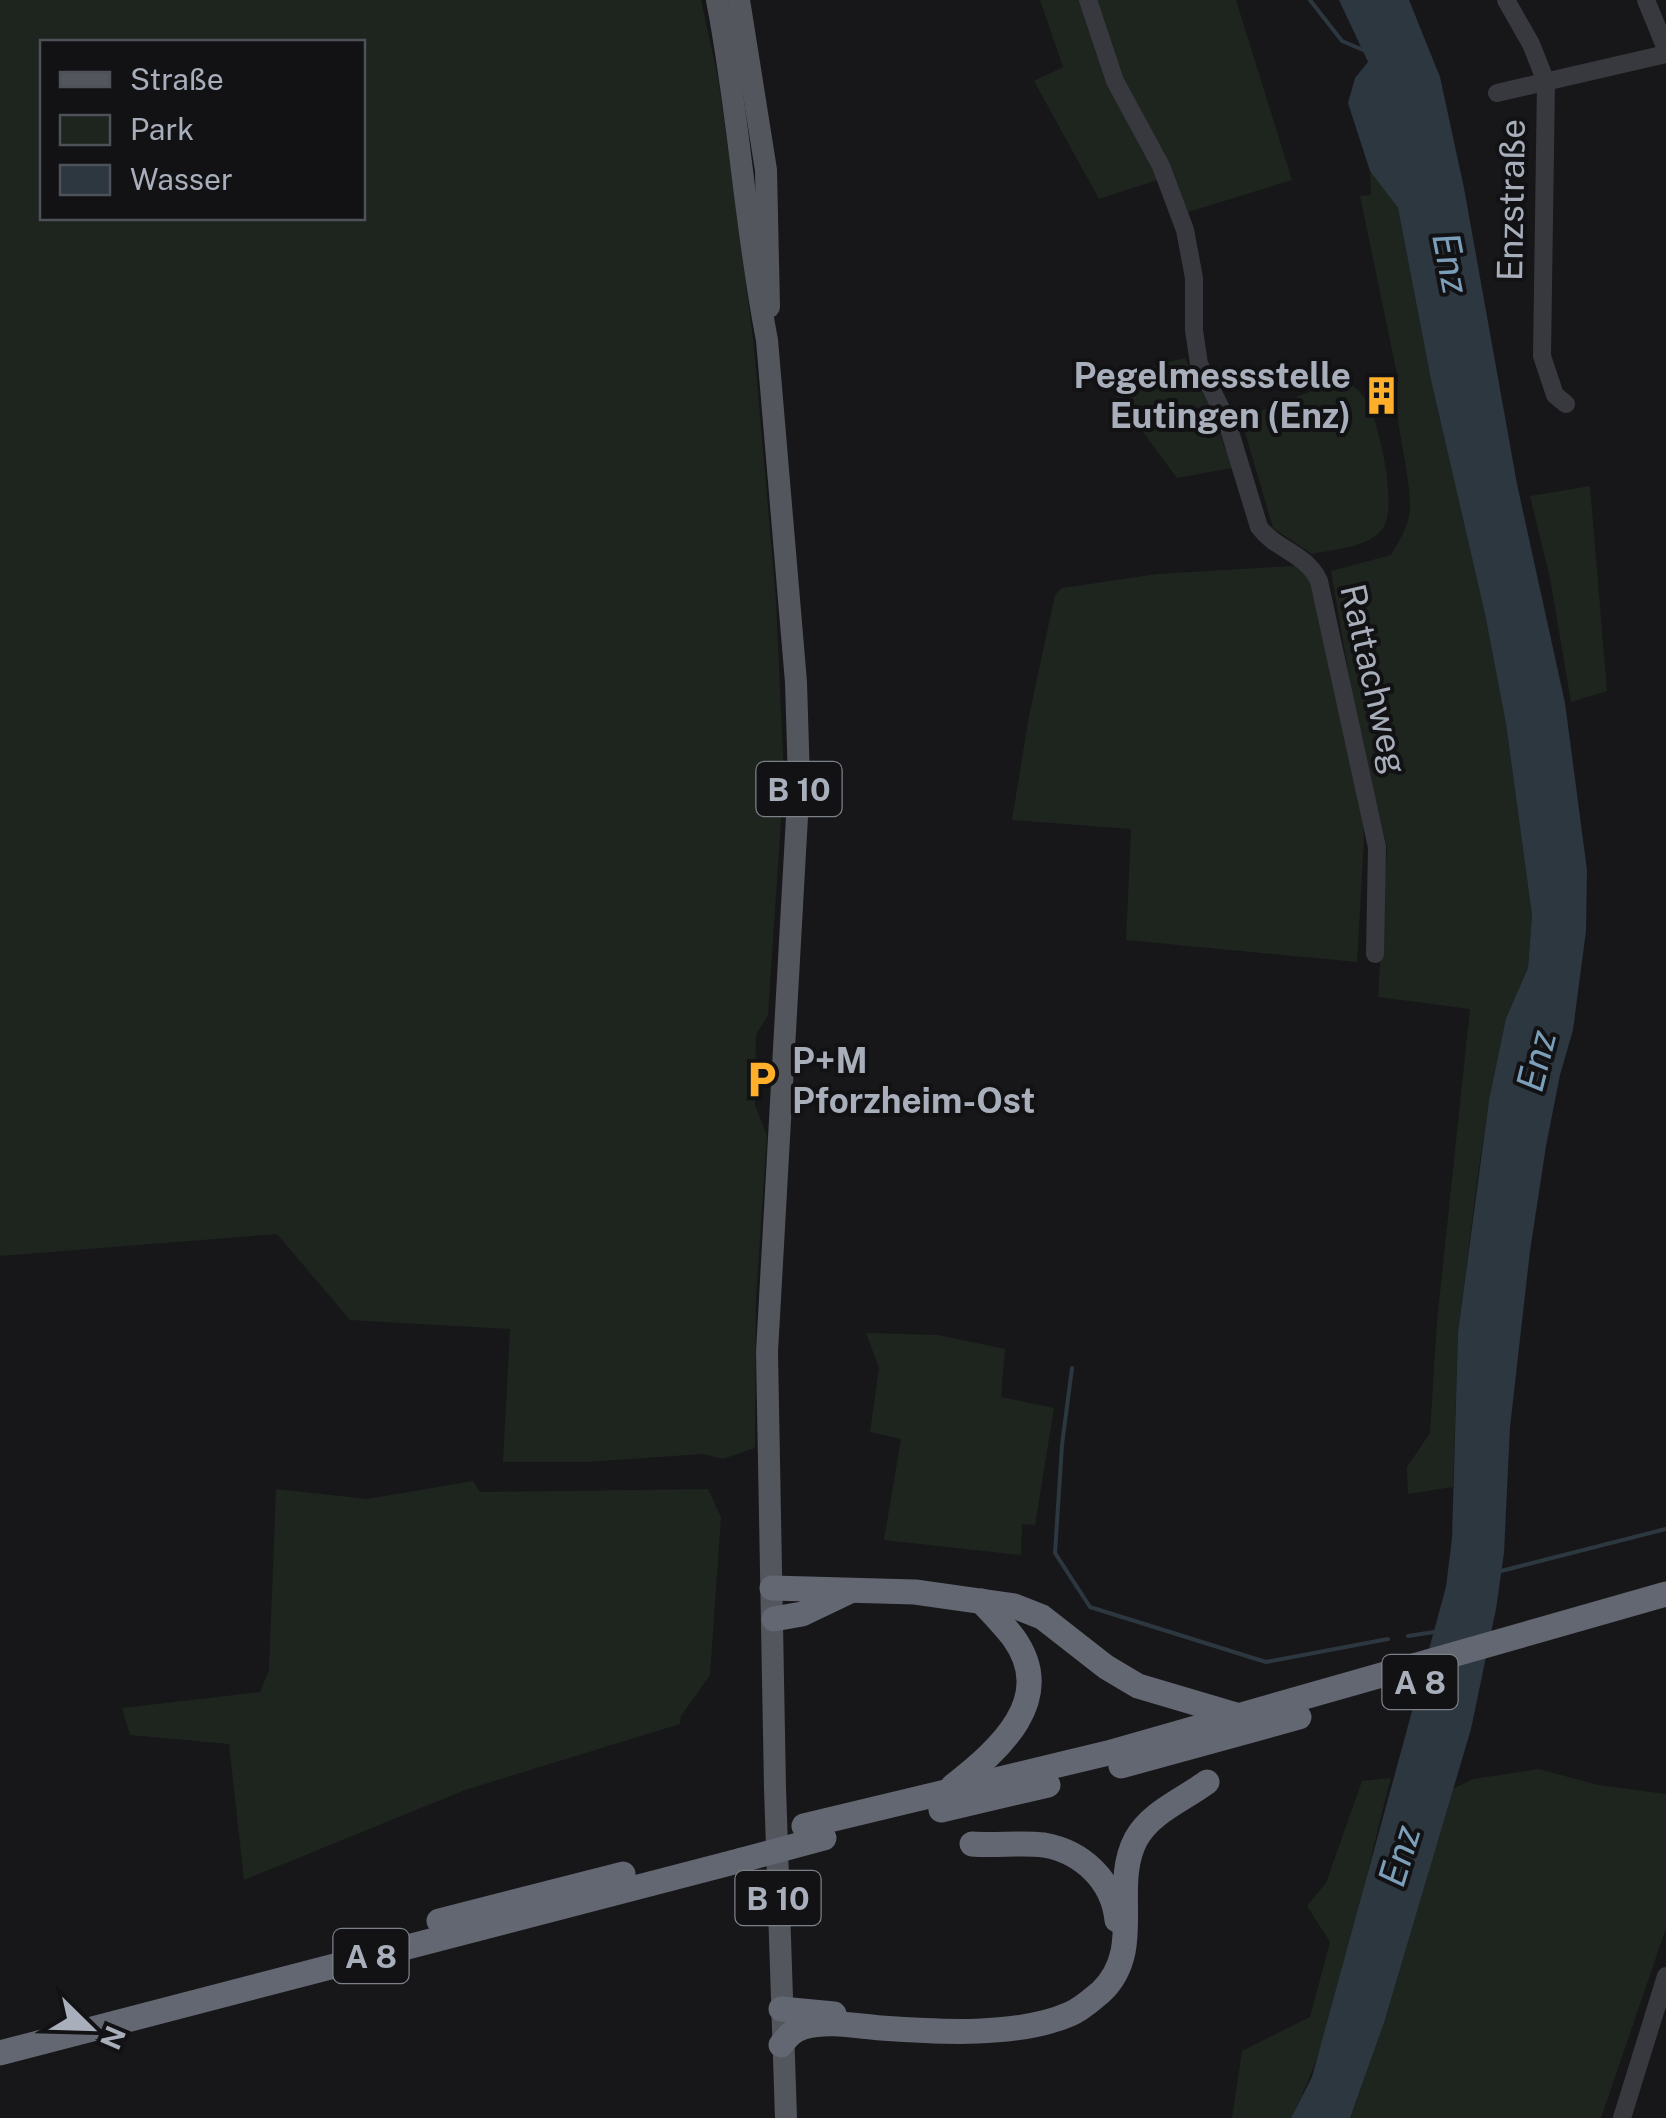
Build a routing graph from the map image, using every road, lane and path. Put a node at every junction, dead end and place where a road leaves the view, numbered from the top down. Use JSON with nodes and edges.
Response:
{"nodes":[{"id":1,"x":716,"y":0,"type":"edge"},
{"id":2,"x":740,"y":0,"type":"edge"},
{"id":3,"x":1088,"y":0,"type":"edge"},
{"id":4,"x":1506,"y":0,"type":"edge"},
{"id":5,"x":1646,"y":0,"type":"edge"},
{"id":6,"x":1665,"y":47,"type":"edge"},
{"id":7,"x":1546,"y":82,"type":"junction"},
{"id":8,"x":1497,"y":93,"type":"dead end"},
{"id":9,"x":767,"y":340,"type":"junction"},
{"id":10,"x":1566,"y":404,"type":"dead end"},
{"id":11,"x":1375,"y":954,"type":"dead end"},
{"id":12,"x":772,"y":1588,"type":"junction"},
{"id":13,"x":855,"y":1588,"type":"junction"},
{"id":14,"x":1666,"y":1594,"type":"edge"},
{"id":15,"x":981,"y":1601,"type":"junction"},
{"id":16,"x":1666,"y":1608,"type":"edge"},
{"id":17,"x":774,"y":1628,"type":"junction"},
{"id":18,"x":1517,"y":1646,"type":"junction"},
{"id":19,"x":1316,"y":1704,"type":"junction"},
{"id":20,"x":1236,"y":1715,"type":"junction"},
{"id":21,"x":1206,"y":1782,"type":"dead end"},
{"id":22,"x":945,"y":1792,"type":"junction"},
{"id":23,"x":814,"y":1832,"type":"junction"},
{"id":24,"x":972,"y":1844,"type":"dead end"},
{"id":25,"x":738,"y":1852,"type":"junction"},
{"id":26,"x":1666,"y":1976,"type":"edge"},
{"id":27,"x":781,"y":2009,"type":"junction"},
{"id":28,"x":0,"y":2037,"type":"edge"},
{"id":29,"x":781,"y":2045,"type":"junction"},
{"id":30,"x":0,"y":2053,"type":"edge"},
{"id":31,"x":786,"y":2118,"type":"edge"},
{"id":32,"x":1622,"y":2118,"type":"edge"}],
"edges":[{"from":1,"to":9,"type":"main road","number":"B 10"},
{"from":2,"to":9,"type":"main road","number":"B 10"},
{"from":3,"to":11,"type":"street","name":"Rattachweg"},
{"from":4,"to":7,"type":"street","name":"Enzstraße"},
{"from":5,"to":6,"type":"street"},
{"from":6,"to":7,"type":"street"},
{"from":7,"to":8,"type":"street"},
{"from":7,"to":10,"type":"street","name":"Enzstraße"},
{"from":9,"to":12,"type":"main road","number":"B 10"},
{"from":12,"to":13,"type":"highway"},
{"from":12,"to":17,"type":"main road","number":"B 10"},
{"from":13,"to":15,"type":"highway"},
{"from":13,"to":17,"type":"highway"},
{"from":14,"to":18,"type":"highway","number":"A 8"},
{"from":15,"to":20,"type":"highway"},
{"from":15,"to":22,"type":"highway"},
{"from":16,"to":18,"type":"highway","number":"A 8"},
{"from":17,"to":27,"type":"main road","number":"B 10"},
{"from":18,"to":19,"type":"highway","number":"A 8"},
{"from":19,"to":20,"type":"highway","number":"A 8"},
{"from":19,"to":23,"type":"highway","number":"A 8"},
{"from":20,"to":22,"type":"highway","number":"A 8"},
{"from":21,"to":29,"type":"highway"},
{"from":22,"to":23,"type":"highway","number":"A 8"},
{"from":23,"to":25,"type":"highway","number":"A 8","bridge":true},
{"from":24,"to":27,"type":"highway"},
{"from":25,"to":28,"type":"highway","number":"A 8"},
{"from":25,"to":30,"type":"highway","number":"A 8"},
{"from":26,"to":32,"type":"street"},
{"from":27,"to":29,"type":"main road","number":"B 10"},
{"from":29,"to":31,"type":"main road","number":"B 10"}]}
